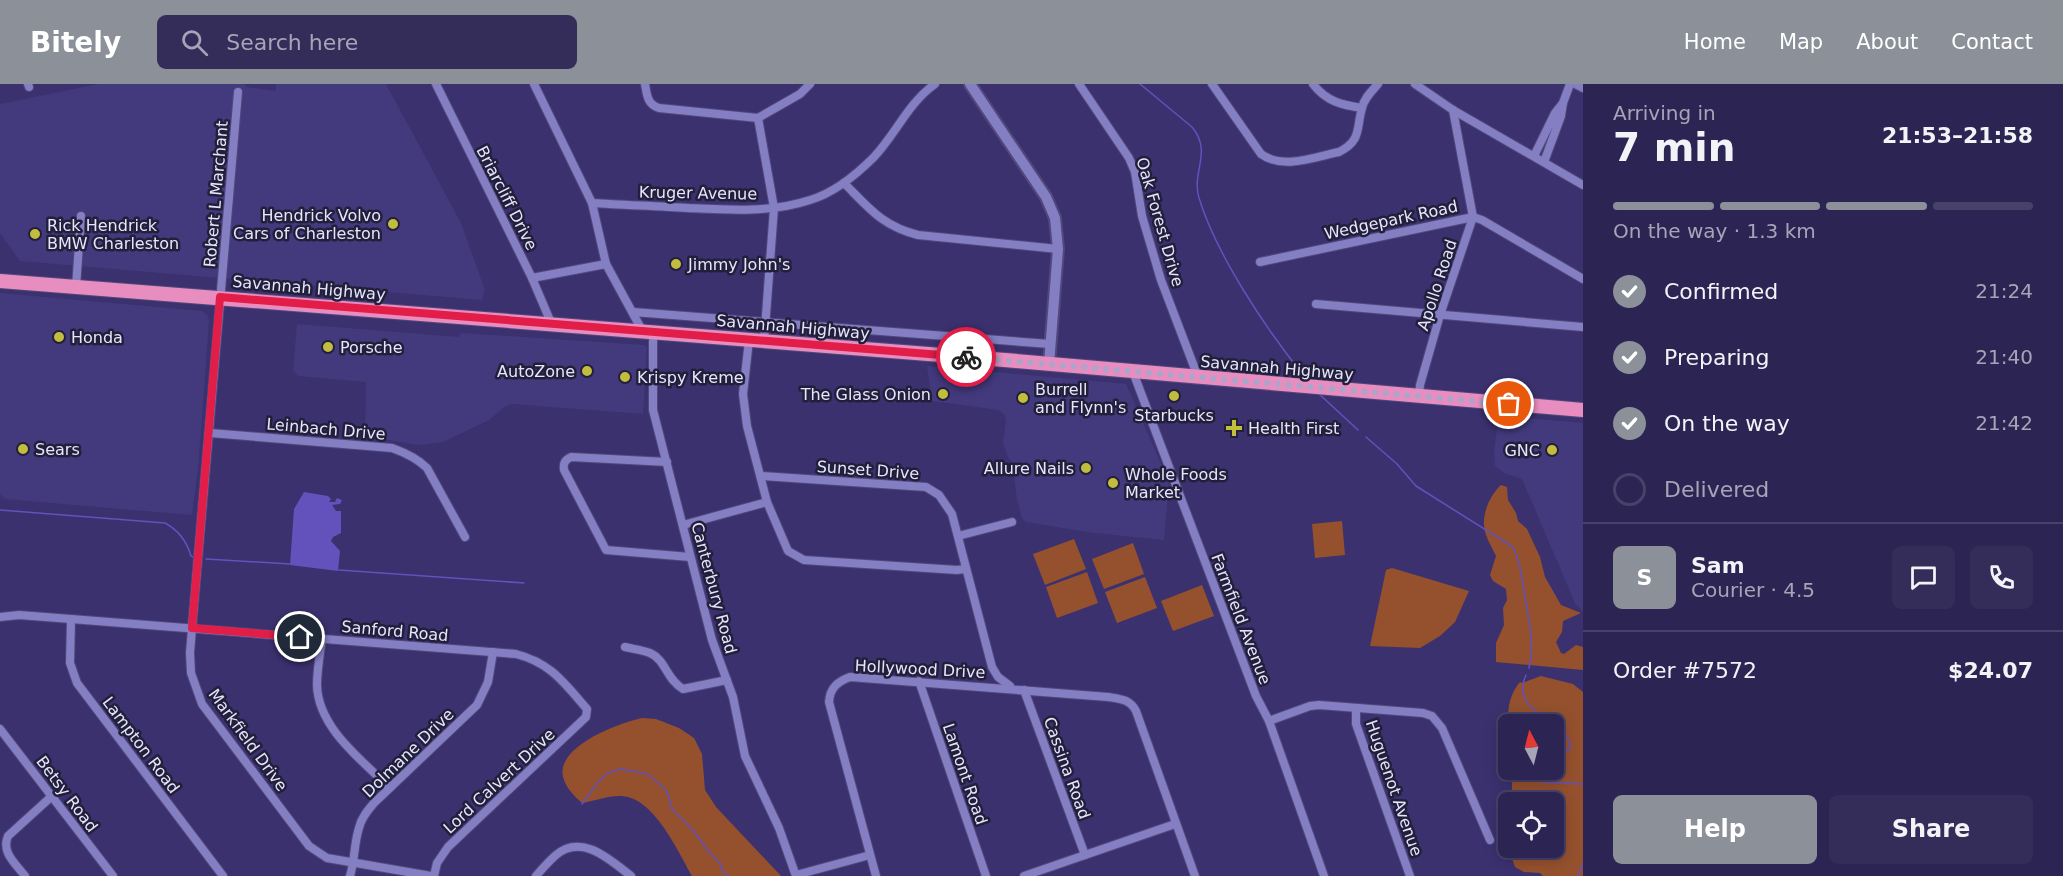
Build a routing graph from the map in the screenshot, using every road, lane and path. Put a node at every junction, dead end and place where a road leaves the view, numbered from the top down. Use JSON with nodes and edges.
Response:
{"nodes":[{"id":1,"x":436,"y":84,"type":"edge"},
{"id":2,"x":534,"y":84,"type":"edge"},
{"id":3,"x":645,"y":84,"type":"edge"},
{"id":4,"x":810,"y":84,"type":"edge"},
{"id":5,"x":935,"y":84,"type":"edge"},
{"id":6,"x":970,"y":84,"type":"edge"},
{"id":7,"x":1079,"y":84,"type":"edge"},
{"id":8,"x":1212,"y":84,"type":"edge"},
{"id":9,"x":1313,"y":84,"type":"edge"},
{"id":10,"x":1378,"y":84,"type":"edge"},
{"id":11,"x":1415,"y":84,"type":"edge"},
{"id":12,"x":1570,"y":84,"type":"edge"},
{"id":13,"x":1575,"y":84,"type":"edge"},
{"id":14,"x":1583,"y":88,"type":"edge"},
{"id":15,"x":238,"y":92,"type":"dead end"},
{"id":16,"x":1563,"y":103,"type":"junction"},
{"id":17,"x":1362,"y":108,"type":"junction"},
{"id":18,"x":1453,"y":111,"type":"junction"},
{"id":19,"x":758,"y":118,"type":"junction"},
{"id":20,"x":1546,"y":131,"type":"junction"},
{"id":21,"x":1554,"y":135,"type":"junction"},
{"id":22,"x":1534,"y":156,"type":"junction"},
{"id":23,"x":1544,"y":162,"type":"junction"},
{"id":24,"x":844,"y":183,"type":"junction"},
{"id":25,"x":1583,"y":185,"type":"edge"},
{"id":26,"x":592,"y":203,"type":"junction"},
{"id":27,"x":774,"y":208,"type":"junction"},
{"id":28,"x":81,"y":216,"type":"dead end"},
{"id":29,"x":1473,"y":217,"type":"junction"},
{"id":30,"x":1058,"y":249,"type":"junction"},
{"id":31,"x":1260,"y":262,"type":"dead end"},
{"id":32,"x":606,"y":264,"type":"junction"},
{"id":33,"x":532,"y":278,"type":"junction"},
{"id":34,"x":1583,"y":279,"type":"edge"},
{"id":35,"x":0,"y":281,"type":"edge"},
{"id":36,"x":76,"y":287,"type":"junction"},
{"id":37,"x":220,"y":297,"type":"junction"},
{"id":38,"x":1316,"y":304,"type":"dead end"},
{"id":39,"x":633,"y":312,"type":"junction"},
{"id":40,"x":1440,"y":315,"type":"junction"},
{"id":41,"x":764,"y":321,"type":"junction"},
{"id":42,"x":552,"y":325,"type":"junction"},
{"id":43,"x":1583,"y":327,"type":"edge"},
{"id":44,"x":648,"y":332,"type":"junction"},
{"id":45,"x":748,"y":340,"type":"junction"},
{"id":46,"x":764,"y":342,"type":"junction"},
{"id":47,"x":1050,"y":344,"type":"junction"},
{"id":48,"x":1049,"y":364,"type":"junction"},
{"id":49,"x":1133,"y":372,"type":"junction"},
{"id":50,"x":1198,"y":377,"type":"junction"},
{"id":51,"x":1419,"y":396,"type":"junction"},
{"id":52,"x":1583,"y":410,"type":"edge"},
{"id":53,"x":210,"y":433,"type":"junction"},
{"id":54,"x":667,"y":462,"type":"junction"},
{"id":55,"x":761,"y":476,"type":"junction"},
{"id":56,"x":767,"y":502,"type":"junction"},
{"id":57,"x":1012,"y":522,"type":"dead end"},
{"id":58,"x":683,"y":525,"type":"junction"},
{"id":59,"x":958,"y":536,"type":"junction"},
{"id":60,"x":465,"y":537,"type":"dead end"},
{"id":61,"x":690,"y":557,"type":"junction"},
{"id":62,"x":965,"y":569,"type":"junction"},
{"id":63,"x":0,"y":617,"type":"edge"},
{"id":64,"x":71,"y":619,"type":"junction"},
{"id":65,"x":192,"y":628,"type":"junction"},
{"id":66,"x":322,"y":639,"type":"junction"},
{"id":67,"x":625,"y":647,"type":"dead end"},
{"id":68,"x":493,"y":652,"type":"junction"},
{"id":69,"x":727,"y":680,"type":"junction"},
{"id":70,"x":919,"y":681,"type":"junction"},
{"id":71,"x":1014,"y":689,"type":"junction"},
{"id":72,"x":1024,"y":690,"type":"junction"},
{"id":73,"x":1356,"y":708,"type":"junction"},
{"id":74,"x":587,"y":710,"type":"joint"},
{"id":75,"x":1269,"y":721,"type":"junction"},
{"id":76,"x":1,"y":731,"type":"edge"},
{"id":77,"x":390,"y":788,"type":"junction"},
{"id":78,"x":52,"y":796,"type":"junction"},
{"id":79,"x":1175,"y":824,"type":"junction"},
{"id":80,"x":1490,"y":840,"type":"dead end"},
{"id":81,"x":870,"y":855,"type":"junction"},
{"id":82,"x":1085,"y":855,"type":"junction"},
{"id":83,"x":354,"y":862,"type":"junction"},
{"id":84,"x":25,"y":876,"type":"edge"},
{"id":85,"x":113,"y":876,"type":"edge"},
{"id":86,"x":223,"y":876,"type":"edge"},
{"id":87,"x":350,"y":876,"type":"edge"},
{"id":88,"x":433,"y":876,"type":"edge"},
{"id":89,"x":536,"y":876,"type":"edge"},
{"id":90,"x":631,"y":876,"type":"edge"},
{"id":91,"x":796,"y":876,"type":"edge"},
{"id":92,"x":876,"y":876,"type":"edge"},
{"id":93,"x":986,"y":876,"type":"edge"},
{"id":94,"x":1024,"y":876,"type":"edge"},
{"id":95,"x":1195,"y":876,"type":"edge"},
{"id":96,"x":1324,"y":876,"type":"edge"},
{"id":97,"x":1410,"y":876,"type":"edge"}],
"edges":[{"from":1,"to":33,"type":"street","name":"Briarcliff Drive"},
{"from":2,"to":26,"type":"street"},
{"from":3,"to":19,"type":"street"},
{"from":4,"to":19,"type":"street"},
{"from":5,"to":24,"type":"street","name":"Kruger Avenue"},
{"from":6,"to":30,"type":"main road"},
{"from":7,"to":50,"type":"street","name":"Oak Forest Drive"},
{"from":8,"to":17,"type":"street"},
{"from":9,"to":17,"type":"street"},
{"from":10,"to":17,"type":"street"},
{"from":11,"to":18,"type":"street"},
{"from":12,"to":16,"type":"street"},
{"from":13,"to":14,"type":"street"},
{"from":15,"to":37,"type":"street","name":"Robert L Marchant"},
{"from":16,"to":20,"type":"street"},
{"from":16,"to":21,"type":"street"},
{"from":18,"to":22,"type":"street"},
{"from":18,"to":29,"type":"street","name":"Apollo Road"},
{"from":19,"to":27,"type":"street"},
{"from":20,"to":21,"type":"street"},
{"from":20,"to":22,"type":"street"},
{"from":21,"to":23,"type":"street"},
{"from":22,"to":23,"type":"street"},
{"from":23,"to":25,"type":"street"},
{"from":24,"to":27,"type":"street","name":"Kruger Avenue"},
{"from":24,"to":30,"type":"street"},
{"from":26,"to":27,"type":"street","name":"Kruger Avenue"},
{"from":26,"to":32,"type":"street"},
{"from":27,"to":41,"type":"street"},
{"from":28,"to":36,"type":"street"},
{"from":29,"to":31,"type":"street","name":"Wedgepark Road"},
{"from":29,"to":34,"type":"street","name":"Wedgepark Road"},
{"from":29,"to":40,"type":"street","name":"Apollo Road"},
{"from":30,"to":47,"type":"main road"},
{"from":32,"to":33,"type":"street"},
{"from":32,"to":39,"type":"street"},
{"from":33,"to":42,"type":"street","name":"Briarcliff Drive"},
{"from":35,"to":36,"type":"highway","name":"Savannah Highway"},
{"from":36,"to":37,"type":"highway","name":"Savannah Highway"},
{"from":37,"to":42,"type":"highway","name":"Savannah Highway"},
{"from":37,"to":53,"type":"street","name":"Markfield Drive"},
{"from":38,"to":40,"type":"street"},
{"from":39,"to":41,"type":"street"},
{"from":39,"to":44,"type":"street"},
{"from":40,"to":43,"type":"street"},
{"from":40,"to":51,"type":"street","name":"Apollo Road"},
{"from":41,"to":46,"type":"street"},
{"from":41,"to":47,"type":"street"},
{"from":42,"to":44,"type":"highway","name":"Savannah Highway"},
{"from":44,"to":45,"type":"highway","name":"Savannah Highway"},
{"from":44,"to":54,"type":"street","name":"Canterbury Road"},
{"from":45,"to":46,"type":"highway","name":"Savannah Highway"},
{"from":45,"to":55,"type":"street"},
{"from":46,"to":48,"type":"highway","name":"Savannah Highway"},
{"from":47,"to":48,"type":"main road"},
{"from":48,"to":49,"type":"highway","name":"Savannah Highway"},
{"from":49,"to":50,"type":"highway","name":"Savannah Highway"},
{"from":49,"to":75,"type":"street","name":"Farmfield Avenue"},
{"from":50,"to":51,"type":"highway","name":"Savannah Highway"},
{"from":51,"to":52,"type":"highway","name":"Savannah Highway"},
{"from":53,"to":60,"type":"street","name":"Leinbach Drive"},
{"from":53,"to":65,"type":"street","name":"Markfield Drive"},
{"from":54,"to":58,"type":"street","name":"Canterbury Road"},
{"from":54,"to":61,"type":"street"},
{"from":55,"to":56,"type":"street"},
{"from":55,"to":59,"type":"street","name":"Sunset Drive"},
{"from":56,"to":58,"type":"street"},
{"from":56,"to":62,"type":"street"},
{"from":57,"to":59,"type":"street"},
{"from":58,"to":61,"type":"street","name":"Canterbury Road"},
{"from":59,"to":62,"type":"street","name":"Sunset Drive"},
{"from":61,"to":69,"type":"street","name":"Canterbury Road"},
{"from":62,"to":71,"type":"street","name":"Sunset Drive"},
{"from":63,"to":64,"type":"street","name":"Sanford Road"},
{"from":64,"to":65,"type":"street","name":"Sanford Road"},
{"from":64,"to":86,"type":"street","name":"Lampton Road"},
{"from":65,"to":66,"type":"street","name":"Sanford Road"},
{"from":65,"to":83,"type":"street","name":"Markfield Drive"},
{"from":66,"to":68,"type":"street","name":"Sanford Road"},
{"from":66,"to":77,"type":"street"},
{"from":67,"to":69,"type":"street"},
{"from":68,"to":74,"type":"street","name":"Sanford Road"},
{"from":68,"to":77,"type":"street","name":"Dolmane Drive"},
{"from":69,"to":91,"type":"street","name":"Canterbury Road"},
{"from":70,"to":71,"type":"street","name":"Hollywood Drive"},
{"from":70,"to":81,"type":"street","name":"Hollywood Drive"},
{"from":70,"to":93,"type":"street","name":"Lamont Road"},
{"from":71,"to":72,"type":"street","name":"Hollywood Drive"},
{"from":72,"to":79,"type":"street","name":"Hollywood Drive"},
{"from":72,"to":82,"type":"street","name":"Cassina Road"},
{"from":73,"to":75,"type":"street"},
{"from":73,"to":80,"type":"street"},
{"from":73,"to":97,"type":"street","name":"Huguenot Avenue"},
{"from":74,"to":88,"type":"street","name":"Lord Calvert Drive"},
{"from":75,"to":96,"type":"street","name":"Farmfield Avenue"},
{"from":76,"to":78,"type":"street","name":"Betsy Road"},
{"from":77,"to":83,"type":"street","name":"Dolmane Drive"},
{"from":78,"to":84,"type":"street"},
{"from":78,"to":85,"type":"street","name":"Betsy Road"},
{"from":79,"to":82,"type":"street"},
{"from":79,"to":95,"type":"street"},
{"from":81,"to":91,"type":"street"},
{"from":81,"to":92,"type":"street","name":"Hollywood Drive"},
{"from":82,"to":94,"type":"street"},
{"from":83,"to":87,"type":"street","name":"Dolmane Drive"},
{"from":83,"to":88,"type":"street","name":"Markfield Drive"},
{"from":89,"to":90,"type":"street"}]}
